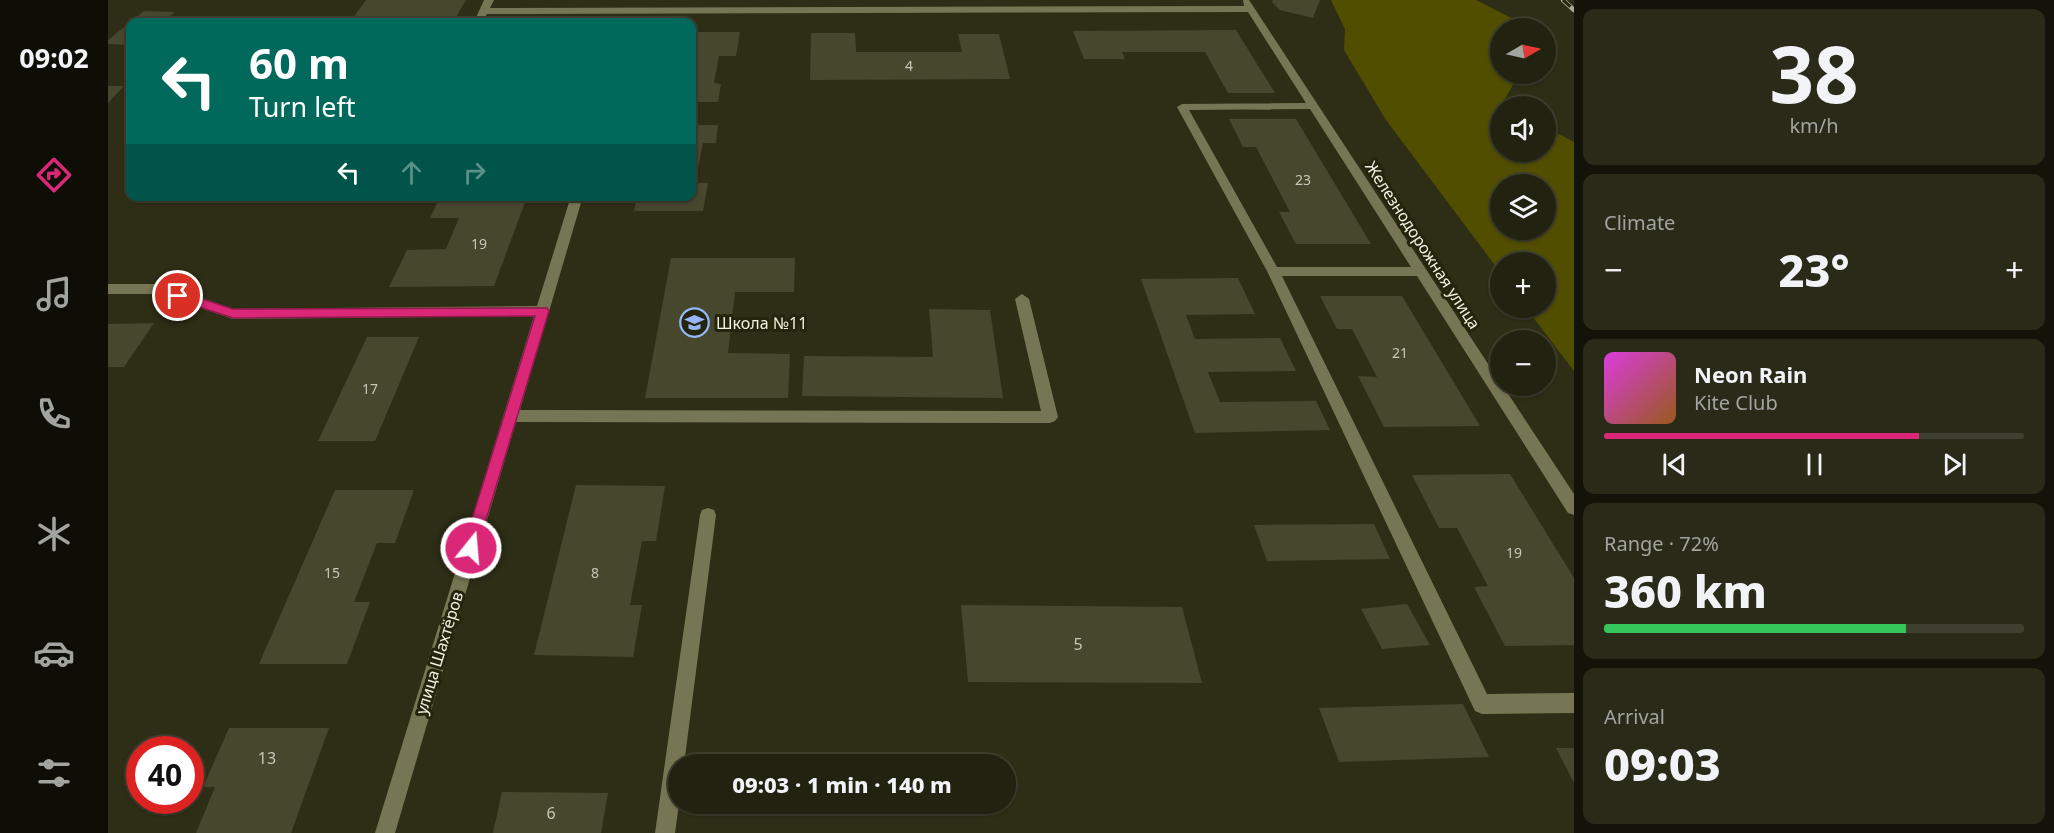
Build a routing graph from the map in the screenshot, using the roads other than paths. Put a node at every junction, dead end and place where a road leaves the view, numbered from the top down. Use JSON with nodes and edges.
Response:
{"nodes":[{"id":1,"x":489,"y":0,"type":"edge"},
{"id":2,"x":637,"y":0,"type":"edge"},
{"id":3,"x":1248,"y":4,"type":"edge"},
{"id":4,"x":760,"y":5,"type":"edge"},
{"id":5,"x":886,"y":5,"type":"edge"},
{"id":6,"x":1044,"y":5,"type":"edge"},
{"id":7,"x":484,"y":11,"type":"junction"},
{"id":8,"x":634,"y":11,"type":"junction"},
{"id":9,"x":480,"y":18,"type":"edge"},
{"id":10,"x":631,"y":18,"type":"edge"},
{"id":11,"x":1313,"y":106,"type":"junction"},
{"id":12,"x":576,"y":201,"type":"edge"},
{"id":13,"x":1273,"y":271,"type":"junction"},
{"id":14,"x":1421,"y":272,"type":"junction"},
{"id":15,"x":108,"y":288,"type":"edge"},
{"id":16,"x":1022,"y":299,"type":"dead end"},
{"id":17,"x":543,"y":311,"type":"junction"},
{"id":18,"x":511,"y":416,"type":"junction"},
{"id":19,"x":1574,"y":508,"type":"edge"},
{"id":20,"x":708,"y":515,"type":"dead end"},
{"id":21,"x":1574,"y":703,"type":"edge"},
{"id":22,"x":385,"y":833,"type":"edge"},
{"id":23,"x":665,"y":833,"type":"edge"}],
"edges":[{"from":1,"to":7,"type":"street"},
{"from":2,"to":8,"type":"street"},
{"from":3,"to":6,"type":"street"},
{"from":3,"to":11,"type":"street","name":"Железнодорожная улица"},
{"from":4,"to":5,"type":"street"},
{"from":4,"to":8,"type":"street"},
{"from":5,"to":6,"type":"street"},
{"from":7,"to":8,"type":"street"},
{"from":7,"to":9,"type":"street"},
{"from":8,"to":10,"type":"street"},
{"from":11,"to":13,"type":"street"},
{"from":11,"to":14,"type":"street","name":"Железнодорожная улица"},
{"from":12,"to":17,"type":"street","name":"улица Шахтёров"},
{"from":13,"to":14,"type":"street"},
{"from":13,"to":21,"type":"street"},
{"from":14,"to":19,"type":"street","name":"Железнодорожная улица"},
{"from":15,"to":17,"type":"street"},
{"from":16,"to":18,"type":"street"},
{"from":17,"to":18,"type":"street","name":"улица Шахтёров"},
{"from":18,"to":22,"type":"street","name":"улица Шахтёров"},
{"from":20,"to":23,"type":"street"}]}
